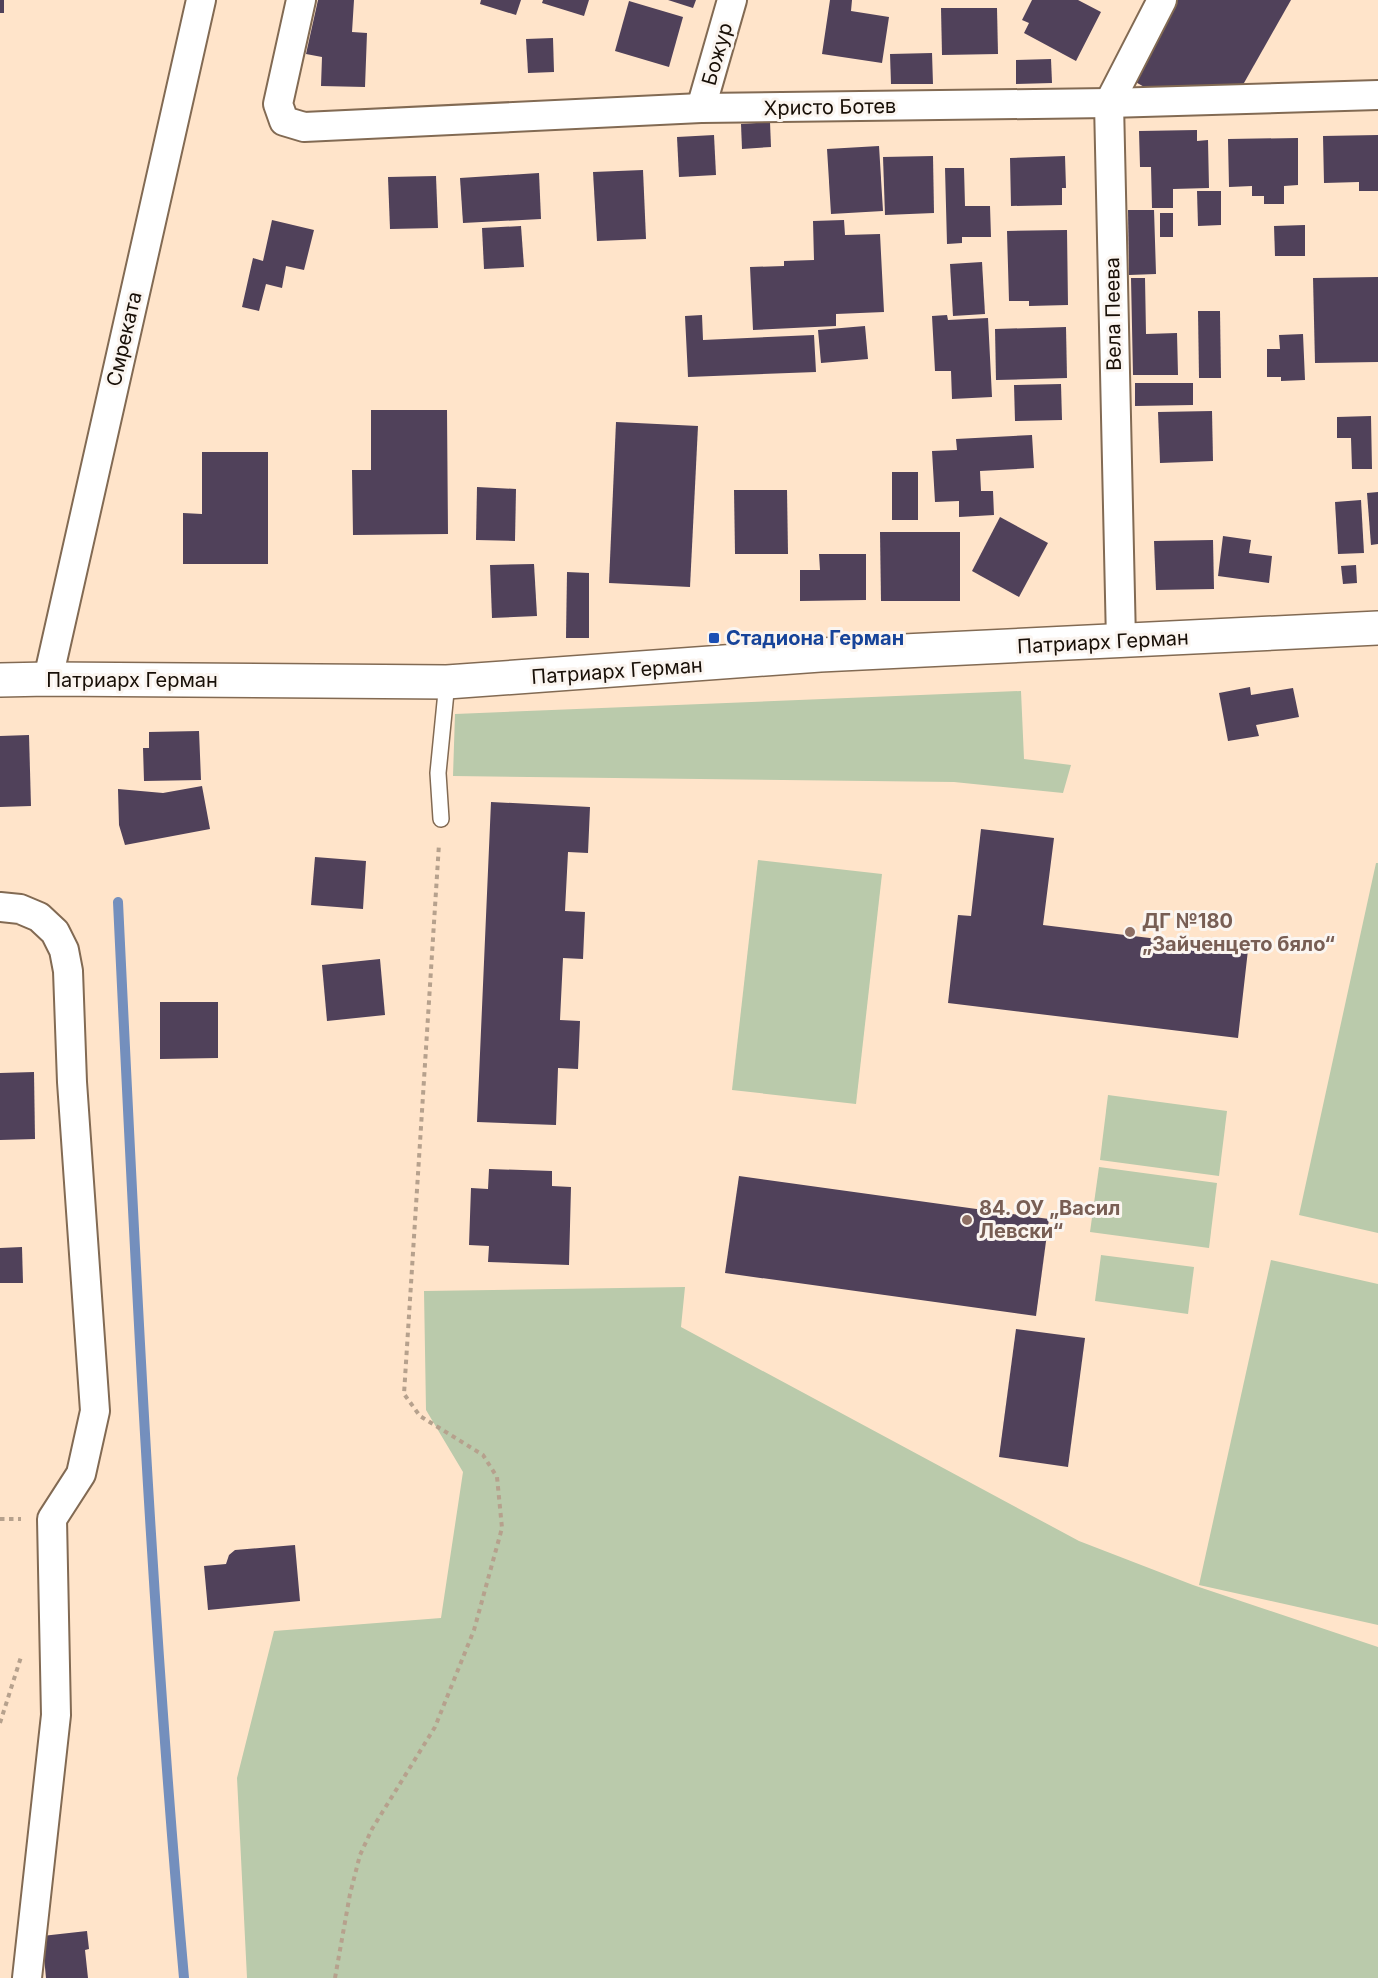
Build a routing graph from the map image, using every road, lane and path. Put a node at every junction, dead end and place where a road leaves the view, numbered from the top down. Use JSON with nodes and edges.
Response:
{"nodes":[{"id":1,"x":201,"y":0,"type":"edge"},
{"id":2,"x":301,"y":0,"type":"edge"},
{"id":3,"x":732,"y":0,"type":"edge"},
{"id":4,"x":1162,"y":0,"type":"edge"},
{"id":5,"x":1378,"y":95,"type":"edge"},
{"id":6,"x":1109,"y":104,"type":"junction"},
{"id":7,"x":701,"y":108,"type":"junction"},
{"id":8,"x":1378,"y":628,"type":"edge"},
{"id":9,"x":1120,"y":641,"type":"junction"},
{"id":10,"x":48,"y":679,"type":"junction"},
{"id":11,"x":0,"y":680,"type":"edge"},
{"id":12,"x":447,"y":682,"type":"junction"},
{"id":13,"x":441,"y":819,"type":"joint"},
{"id":14,"x":0,"y":907,"type":"edge"},
{"id":15,"x":27,"y":1978,"type":"edge"},
{"id":16,"x":335,"y":1978,"type":"edge"}],
"edges":[{"from":1,"to":10,"type":"street","name":"Смреката"},
{"from":2,"to":7,"type":"street","name":"Христо Ботев"},
{"from":3,"to":7,"type":"street","name":"Божур"},
{"from":4,"to":6,"type":"street","name":"Вела Пеева"},
{"from":5,"to":6,"type":"street","name":"Христо Ботев"},
{"from":6,"to":7,"type":"street","name":"Христо Ботев"},
{"from":6,"to":9,"type":"street","name":"Вела Пеева"},
{"from":8,"to":9,"type":"street","name":"Патриарх Герман"},
{"from":9,"to":12,"type":"street","name":"Патриарх Герман"},
{"from":10,"to":11,"type":"street","name":"Патриарх Герман"},
{"from":10,"to":12,"type":"street","name":"Патриарх Герман"},
{"from":12,"to":13,"type":"lane"},
{"from":13,"to":16,"type":"path"},
{"from":14,"to":15,"type":"street"}]}
